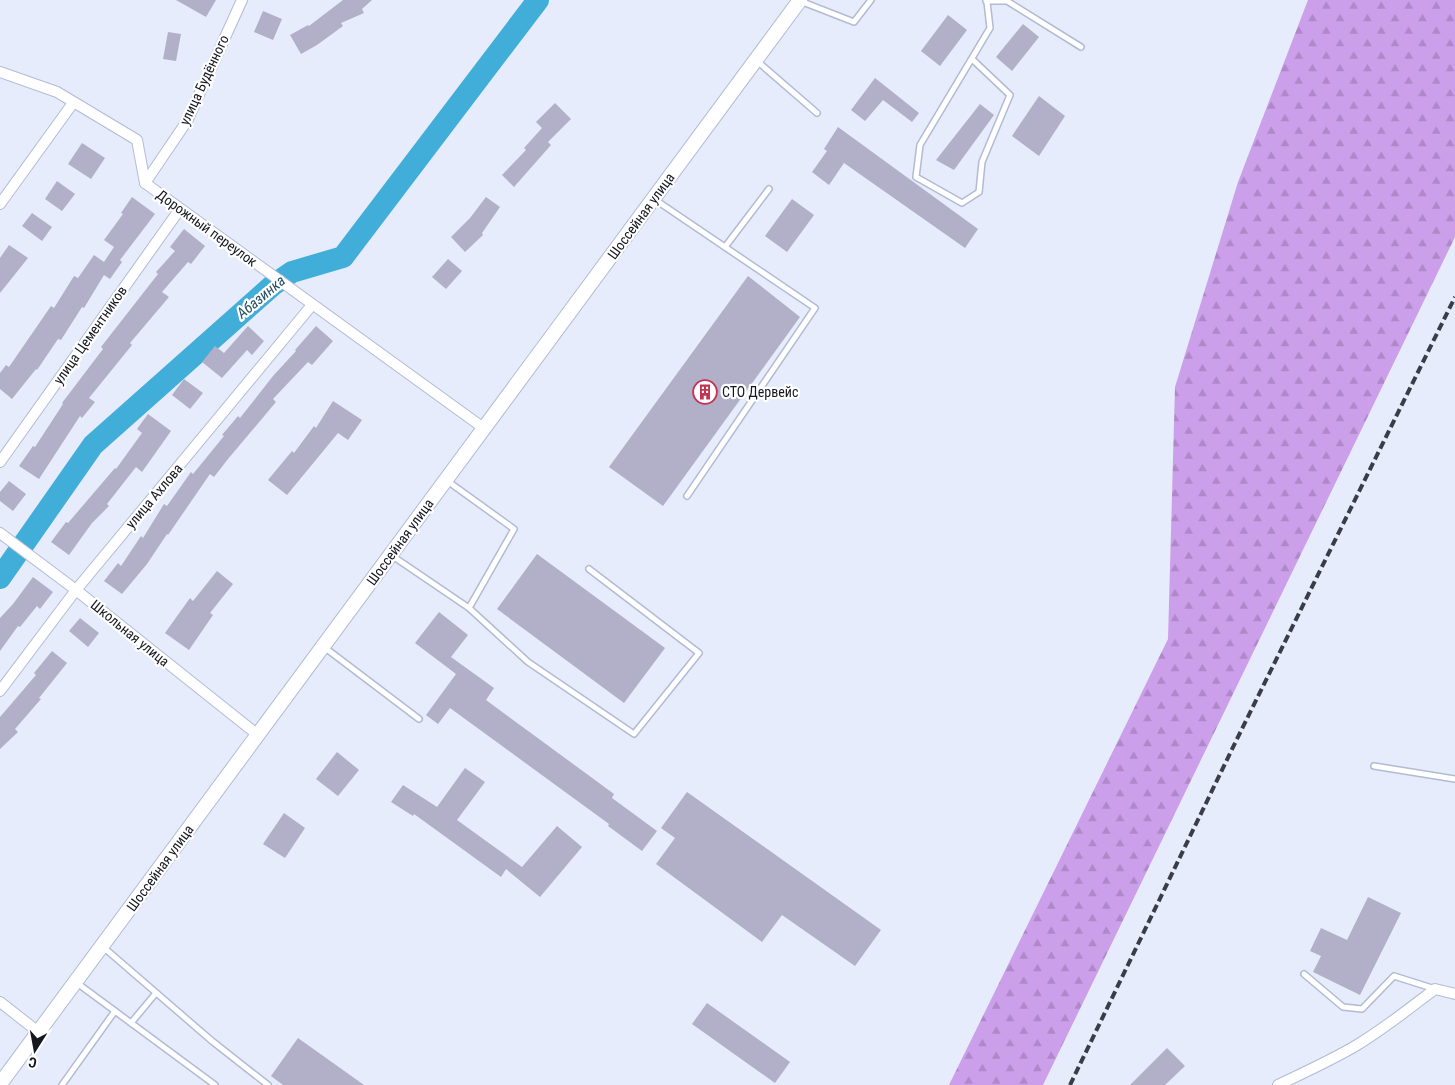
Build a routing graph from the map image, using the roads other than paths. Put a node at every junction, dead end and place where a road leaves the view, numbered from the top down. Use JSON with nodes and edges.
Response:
{"nodes":[{"id":1,"x":242,"y":0,"type":"edge"},
{"id":2,"x":797,"y":0,"type":"edge"},
{"id":3,"x":871,"y":0,"type":"edge"},
{"id":4,"x":986,"y":1,"type":"edge"},
{"id":5,"x":1082,"y":48,"type":"dead end"},
{"id":6,"x":972,"y":59,"type":"junction"},
{"id":7,"x":756,"y":60,"type":"junction"},
{"id":8,"x":0,"y":72,"type":"edge"},
{"id":9,"x":73,"y":103,"type":"junction"},
{"id":10,"x":817,"y":113,"type":"dead end"},
{"id":11,"x":145,"y":183,"type":"junction"},
{"id":12,"x":769,"y":189,"type":"dead end"},
{"id":13,"x":654,"y":199,"type":"junction"},
{"id":14,"x":0,"y":204,"type":"edge"},
{"id":15,"x":180,"y":209,"type":"junction"},
{"id":16,"x":725,"y":247,"type":"junction"},
{"id":17,"x":312,"y":305,"type":"junction"},
{"id":18,"x":478,"y":424,"type":"junction"},
{"id":19,"x":0,"y":462,"type":"edge"},
{"id":20,"x":446,"y":480,"type":"junction"},
{"id":21,"x":687,"y":496,"type":"dead end"},
{"id":22,"x":0,"y":533,"type":"edge"},
{"id":23,"x":390,"y":554,"type":"junction"},
{"id":24,"x":589,"y":569,"type":"dead end"},
{"id":25,"x":76,"y":590,"type":"junction"},
{"id":26,"x":469,"y":608,"type":"junction"},
{"id":27,"x":320,"y":644,"type":"junction"},
{"id":28,"x":0,"y":691,"type":"edge"},
{"id":29,"x":419,"y":719,"type":"dead end"},
{"id":30,"x":255,"y":733,"type":"junction"},
{"id":31,"x":1374,"y":766,"type":"dead end"},
{"id":32,"x":1455,"y":779,"type":"edge"},
{"id":33,"x":101,"y":946,"type":"junction"},
{"id":34,"x":1304,"y":974,"type":"dead end"},
{"id":35,"x":74,"y":981,"type":"junction"},
{"id":36,"x":1435,"y":989,"type":"junction"},
{"id":37,"x":156,"y":993,"type":"junction"},
{"id":38,"x":1455,"y":994,"type":"edge"},
{"id":39,"x":0,"y":1002,"type":"edge"},
{"id":40,"x":115,"y":1011,"type":"junction"},
{"id":41,"x":131,"y":1023,"type":"junction"},
{"id":42,"x":32,"y":1027,"type":"junction"},
{"id":43,"x":0,"y":1070,"type":"edge"},
{"id":44,"x":0,"y":1084,"type":"edge"},
{"id":45,"x":62,"y":1085,"type":"edge"},
{"id":46,"x":215,"y":1085,"type":"edge"},
{"id":47,"x":268,"y":1085,"type":"edge"},
{"id":48,"x":1278,"y":1085,"type":"edge"}],
"edges":[{"from":1,"to":11,"type":"street","name":"улица Будённого"},
{"from":2,"to":3,"type":"lane"},
{"from":2,"to":7,"type":"main road","name":"Шоссейная улица"},
{"from":2,"to":18,"type":"main road","name":"Шоссейная улица"},
{"from":4,"to":5,"type":"lane"},
{"from":4,"to":6,"type":"lane"},
{"from":6,"to":6,"type":"lane"},
{"from":7,"to":10,"type":"lane"},
{"from":7,"to":13,"type":"main road","name":"Шоссейная улица"},
{"from":8,"to":9,"type":"street","name":"Дорожный переулок"},
{"from":9,"to":11,"type":"street","name":"Дорожный переулок"},
{"from":9,"to":14,"type":"street"},
{"from":11,"to":15,"type":"street","name":"Дорожный переулок"},
{"from":12,"to":16,"type":"lane"},
{"from":13,"to":16,"type":"lane"},
{"from":13,"to":20,"type":"main road","name":"Шоссейная улица"},
{"from":15,"to":17,"type":"street","name":"Дорожный переулок"},
{"from":15,"to":19,"type":"street","name":"улица Цементников"},
{"from":16,"to":21,"type":"lane"},
{"from":17,"to":18,"type":"street","name":"Дорожный переулок"},
{"from":17,"to":25,"type":"street","name":"улица Ахлова"},
{"from":18,"to":27,"type":"main road","name":"Шоссейная улица"},
{"from":20,"to":23,"type":"main road","name":"Шоссейная улица"},
{"from":20,"to":26,"type":"lane"},
{"from":22,"to":25,"type":"street","name":"Школьная улица"},
{"from":23,"to":26,"type":"lane"},
{"from":23,"to":27,"type":"main road","name":"Шоссейная улица"},
{"from":24,"to":26,"type":"lane"},
{"from":25,"to":28,"type":"street","name":"улица Ахлова"},
{"from":25,"to":30,"type":"street","name":"Школьная улица"},
{"from":27,"to":29,"type":"lane"},
{"from":27,"to":30,"type":"main road","name":"Шоссейная улица"},
{"from":30,"to":33,"type":"main road","name":"Шоссейная улица"},
{"from":30,"to":42,"type":"main road","name":"Шоссейная улица"},
{"from":31,"to":32,"type":"lane"},
{"from":33,"to":35,"type":"main road","name":"Шоссейная улица"},
{"from":33,"to":37,"type":"lane"},
{"from":34,"to":36,"type":"lane"},
{"from":35,"to":40,"type":"lane"},
{"from":35,"to":44,"type":"main road","name":"Шоссейная улица"},
{"from":36,"to":38,"type":"street"},
{"from":36,"to":48,"type":"street"},
{"from":37,"to":41,"type":"lane"},
{"from":37,"to":47,"type":"lane"},
{"from":39,"to":42,"type":"street"},
{"from":40,"to":41,"type":"lane"},
{"from":40,"to":45,"type":"lane"},
{"from":41,"to":46,"type":"lane"},
{"from":42,"to":43,"type":"main road","name":"Шоссейная улица"}]}
